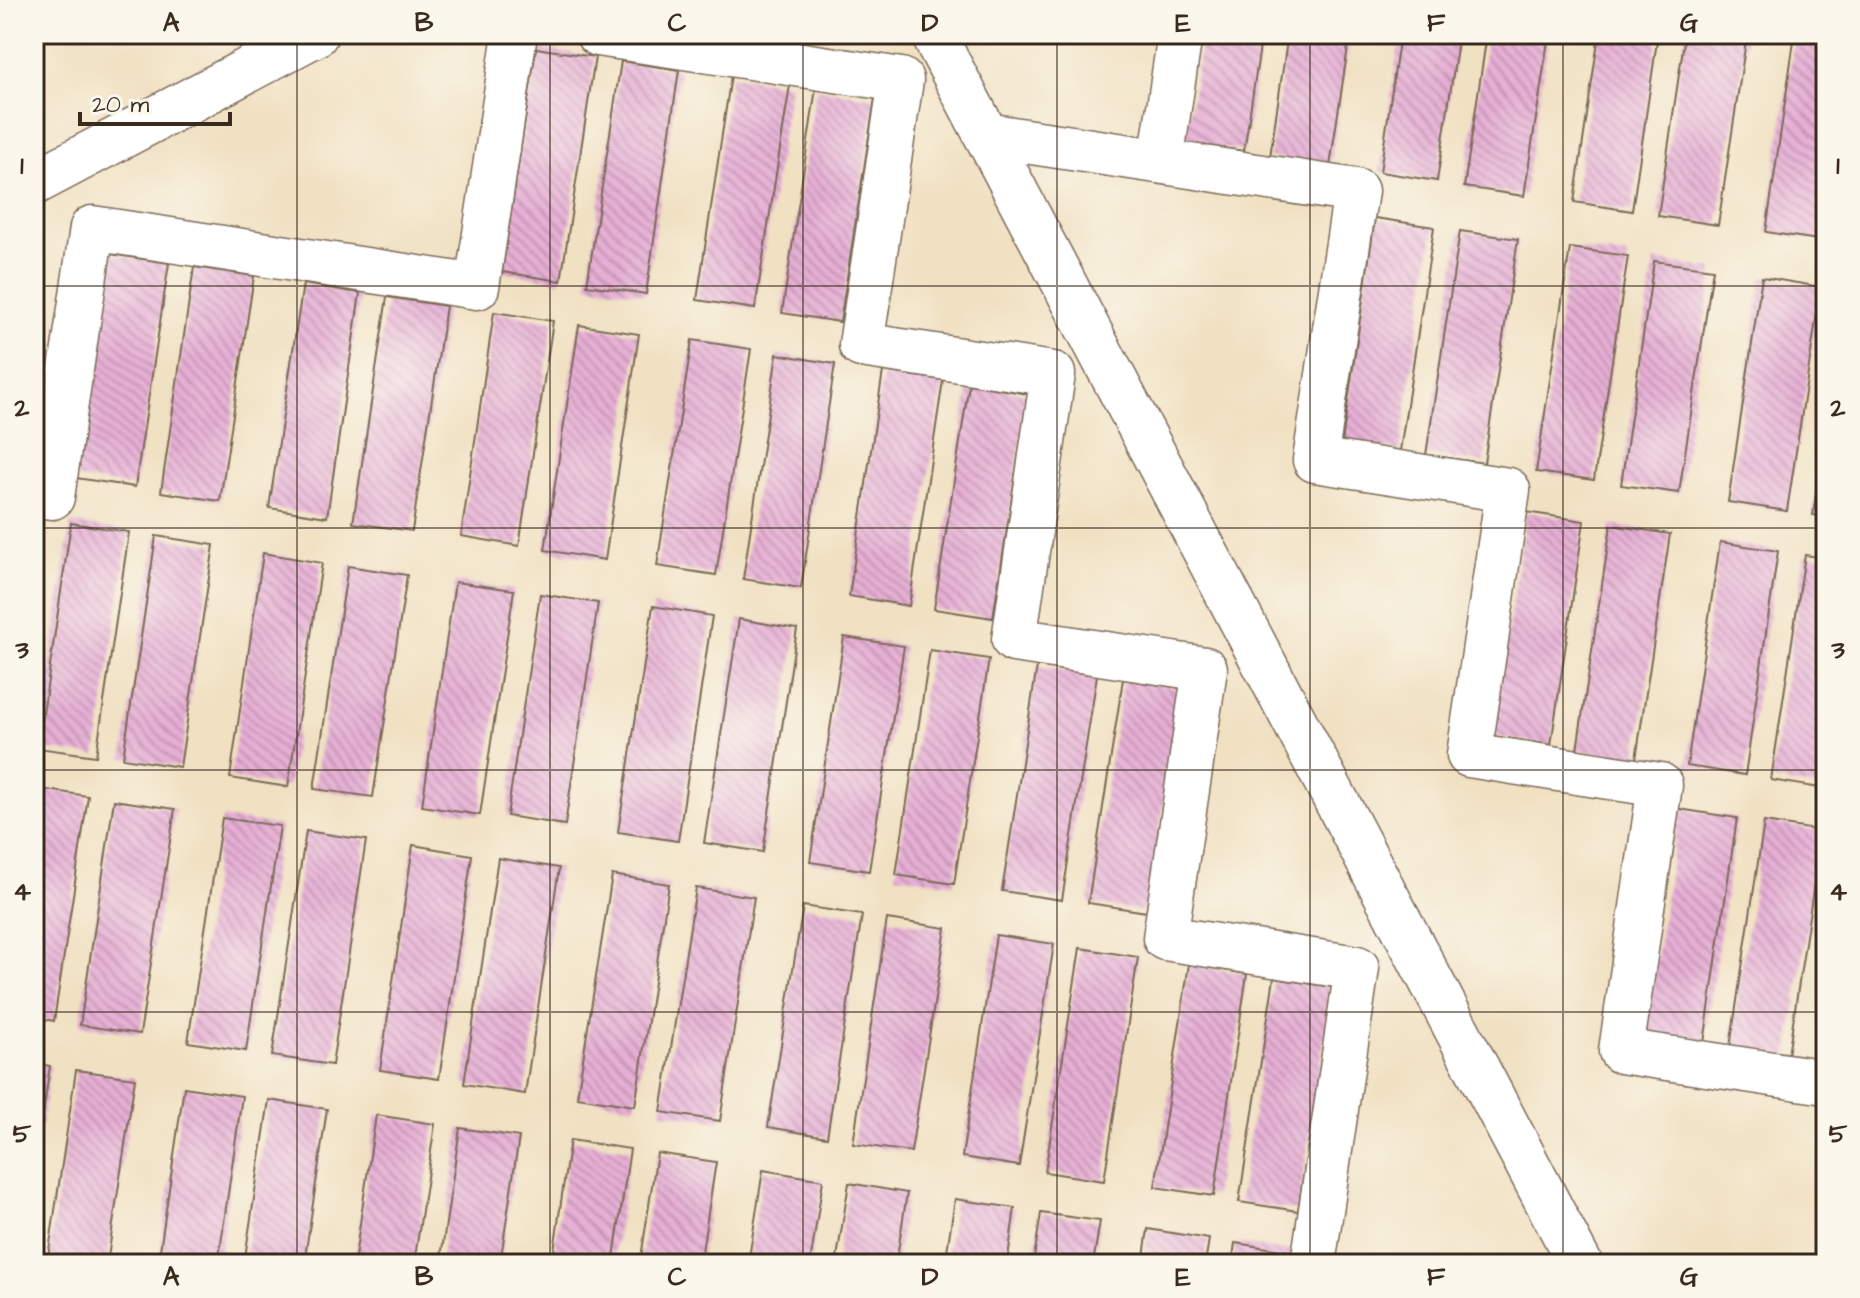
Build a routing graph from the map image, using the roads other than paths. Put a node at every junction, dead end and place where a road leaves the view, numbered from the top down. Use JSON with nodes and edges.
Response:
{"nodes":[{"id":1,"x":316,"y":34,"type":"edge"},
{"id":2,"x":515,"y":34,"type":"edge"},
{"id":3,"x":598,"y":34,"type":"edge"},
{"id":4,"x":1180,"y":34,"type":"edge"},
{"id":5,"x":938,"y":44,"type":"edge"},
{"id":6,"x":265,"y":48,"type":"edge"},
{"id":7,"x":901,"y":80,"type":"junction"},
{"id":8,"x":986,"y":135,"type":"junction"},
{"id":9,"x":1161,"y":161,"type":"junction"},
{"id":10,"x":34,"y":183,"type":"edge"},
{"id":11,"x":34,"y":495,"type":"edge"},
{"id":12,"x":1409,"y":941,"type":"junction"},
{"id":13,"x":1357,"y":968,"type":"junction"},
{"id":14,"x":1826,"y":1082,"type":"edge"},
{"id":15,"x":1313,"y":1264,"type":"edge"},
{"id":16,"x":1580,"y":1264,"type":"edge"}],
"edges":[{"from":1,"to":6,"type":"lane"},
{"from":2,"to":11,"type":"lane"},
{"from":3,"to":7,"type":"lane"},
{"from":4,"to":9,"type":"lane"},
{"from":5,"to":7,"type":"lane"},
{"from":5,"to":8,"type":"lane"},
{"from":6,"to":10,"type":"lane"},
{"from":7,"to":13,"type":"lane"},
{"from":8,"to":9,"type":"lane"},
{"from":8,"to":12,"type":"lane"},
{"from":9,"to":14,"type":"lane"},
{"from":12,"to":13,"type":"lane"},
{"from":12,"to":16,"type":"lane"},
{"from":13,"to":15,"type":"lane"}]}
